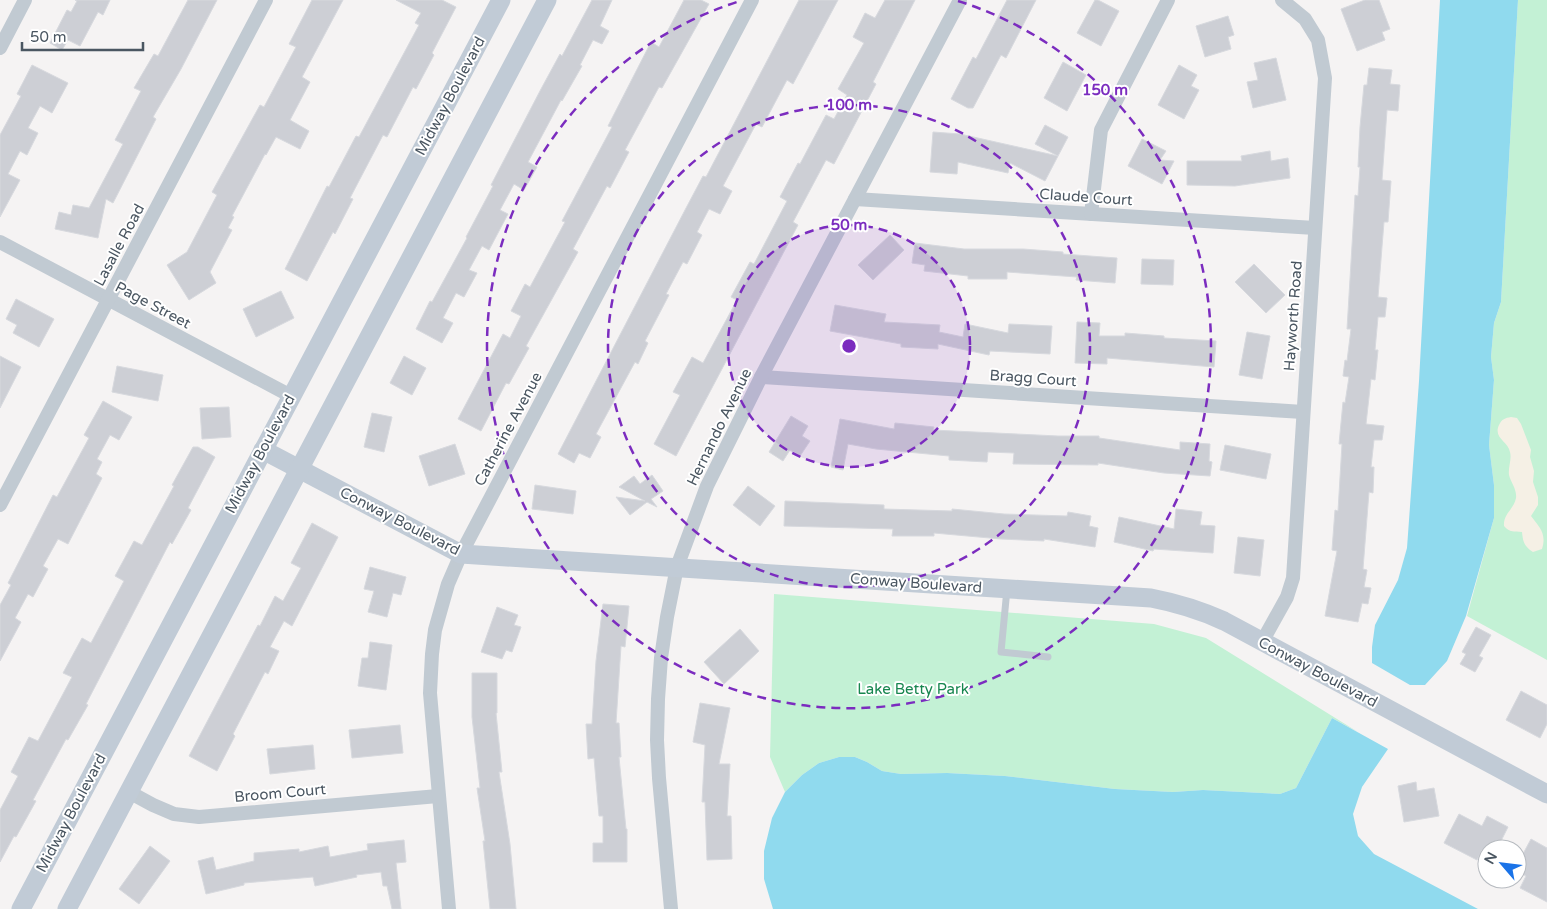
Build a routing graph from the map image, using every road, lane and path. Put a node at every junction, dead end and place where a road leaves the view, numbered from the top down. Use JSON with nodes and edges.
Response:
{"nodes":[{"id":1,"x":25,"y":0,"type":"edge"},
{"id":2,"x":266,"y":0,"type":"edge"},
{"id":3,"x":501,"y":0,"type":"edge"},
{"id":4,"x":547,"y":0,"type":"edge"},
{"id":5,"x":752,"y":0,"type":"edge"},
{"id":6,"x":960,"y":0,"type":"edge"},
{"id":7,"x":1168,"y":0,"type":"edge"},
{"id":8,"x":1282,"y":0,"type":"edge"},
{"id":9,"x":0,"y":48,"type":"edge"},
{"id":10,"x":855,"y":199,"type":"junction"},
{"id":11,"x":1091,"y":214,"type":"junction"},
{"id":12,"x":1315,"y":228,"type":"junction"},
{"id":13,"x":0,"y":242,"type":"edge"},
{"id":14,"x":108,"y":300,"type":"junction"},
{"id":15,"x":761,"y":377,"type":"junction"},
{"id":16,"x":291,"y":396,"type":"junction"},
{"id":17,"x":1303,"y":412,"type":"junction"},
{"id":18,"x":263,"y":450,"type":"junction"},
{"id":19,"x":299,"y":469,"type":"junction"},
{"id":20,"x":0,"y":505,"type":"edge"},
{"id":21,"x":461,"y":554,"type":"junction"},
{"id":22,"x":677,"y":567,"type":"junction"},
{"id":23,"x":1007,"y":589,"type":"junction"},
{"id":24,"x":1262,"y":642,"type":"junction"},
{"id":25,"x":1048,"y":657,"type":"dead end"},
{"id":26,"x":129,"y":792,"type":"junction"},
{"id":27,"x":1547,"y":794,"type":"edge"},
{"id":28,"x":438,"y":796,"type":"junction"},
{"id":29,"x":21,"y":909,"type":"edge"},
{"id":30,"x":67,"y":909,"type":"edge"},
{"id":31,"x":449,"y":909,"type":"edge"},
{"id":32,"x":671,"y":909,"type":"edge"}],
"edges":[{"from":1,"to":9,"type":"street"},
{"from":2,"to":14,"type":"street","name":"Lasalle Road"},
{"from":3,"to":16,"type":"street","name":"Midway Boulevard"},
{"from":4,"to":19,"type":"street"},
{"from":5,"to":21,"type":"street","name":"Catherine Avenue"},
{"from":6,"to":10,"type":"street","name":"Hernando Avenue"},
{"from":7,"to":11,"type":"street"},
{"from":8,"to":12,"type":"street","name":"Hayworth Road"},
{"from":10,"to":11,"type":"street","name":"Claude Court"},
{"from":10,"to":15,"type":"street","name":"Hernando Avenue"},
{"from":11,"to":12,"type":"street","name":"Claude Court"},
{"from":12,"to":17,"type":"street","name":"Hayworth Road"},
{"from":13,"to":14,"type":"street","name":"Page Street"},
{"from":14,"to":16,"type":"street","name":"Page Street"},
{"from":14,"to":20,"type":"street","name":"Lasalle Road"},
{"from":15,"to":17,"type":"street","name":"Bragg Court"},
{"from":15,"to":22,"type":"street","name":"Hernando Avenue"},
{"from":16,"to":18,"type":"street","name":"Midway Boulevard"},
{"from":17,"to":24,"type":"street","name":"Hayworth Road"},
{"from":18,"to":19,"type":"street","name":"Conway Boulevard"},
{"from":18,"to":29,"type":"street","name":"Midway Boulevard"},
{"from":19,"to":21,"type":"street","name":"Conway Boulevard"},
{"from":19,"to":26,"type":"street"},
{"from":21,"to":22,"type":"street","name":"Conway Boulevard"},
{"from":21,"to":28,"type":"street","name":"Catherine Avenue"},
{"from":22,"to":23,"type":"street","name":"Conway Boulevard"},
{"from":22,"to":32,"type":"street","name":"Hernando Avenue"},
{"from":23,"to":24,"type":"street","name":"Conway Boulevard"},
{"from":23,"to":25,"type":"lane"},
{"from":24,"to":27,"type":"street","name":"Conway Boulevard"},
{"from":26,"to":28,"type":"street","name":"Broom Court"},
{"from":26,"to":30,"type":"street"},
{"from":28,"to":31,"type":"street","name":"Catherine Avenue"}]}
